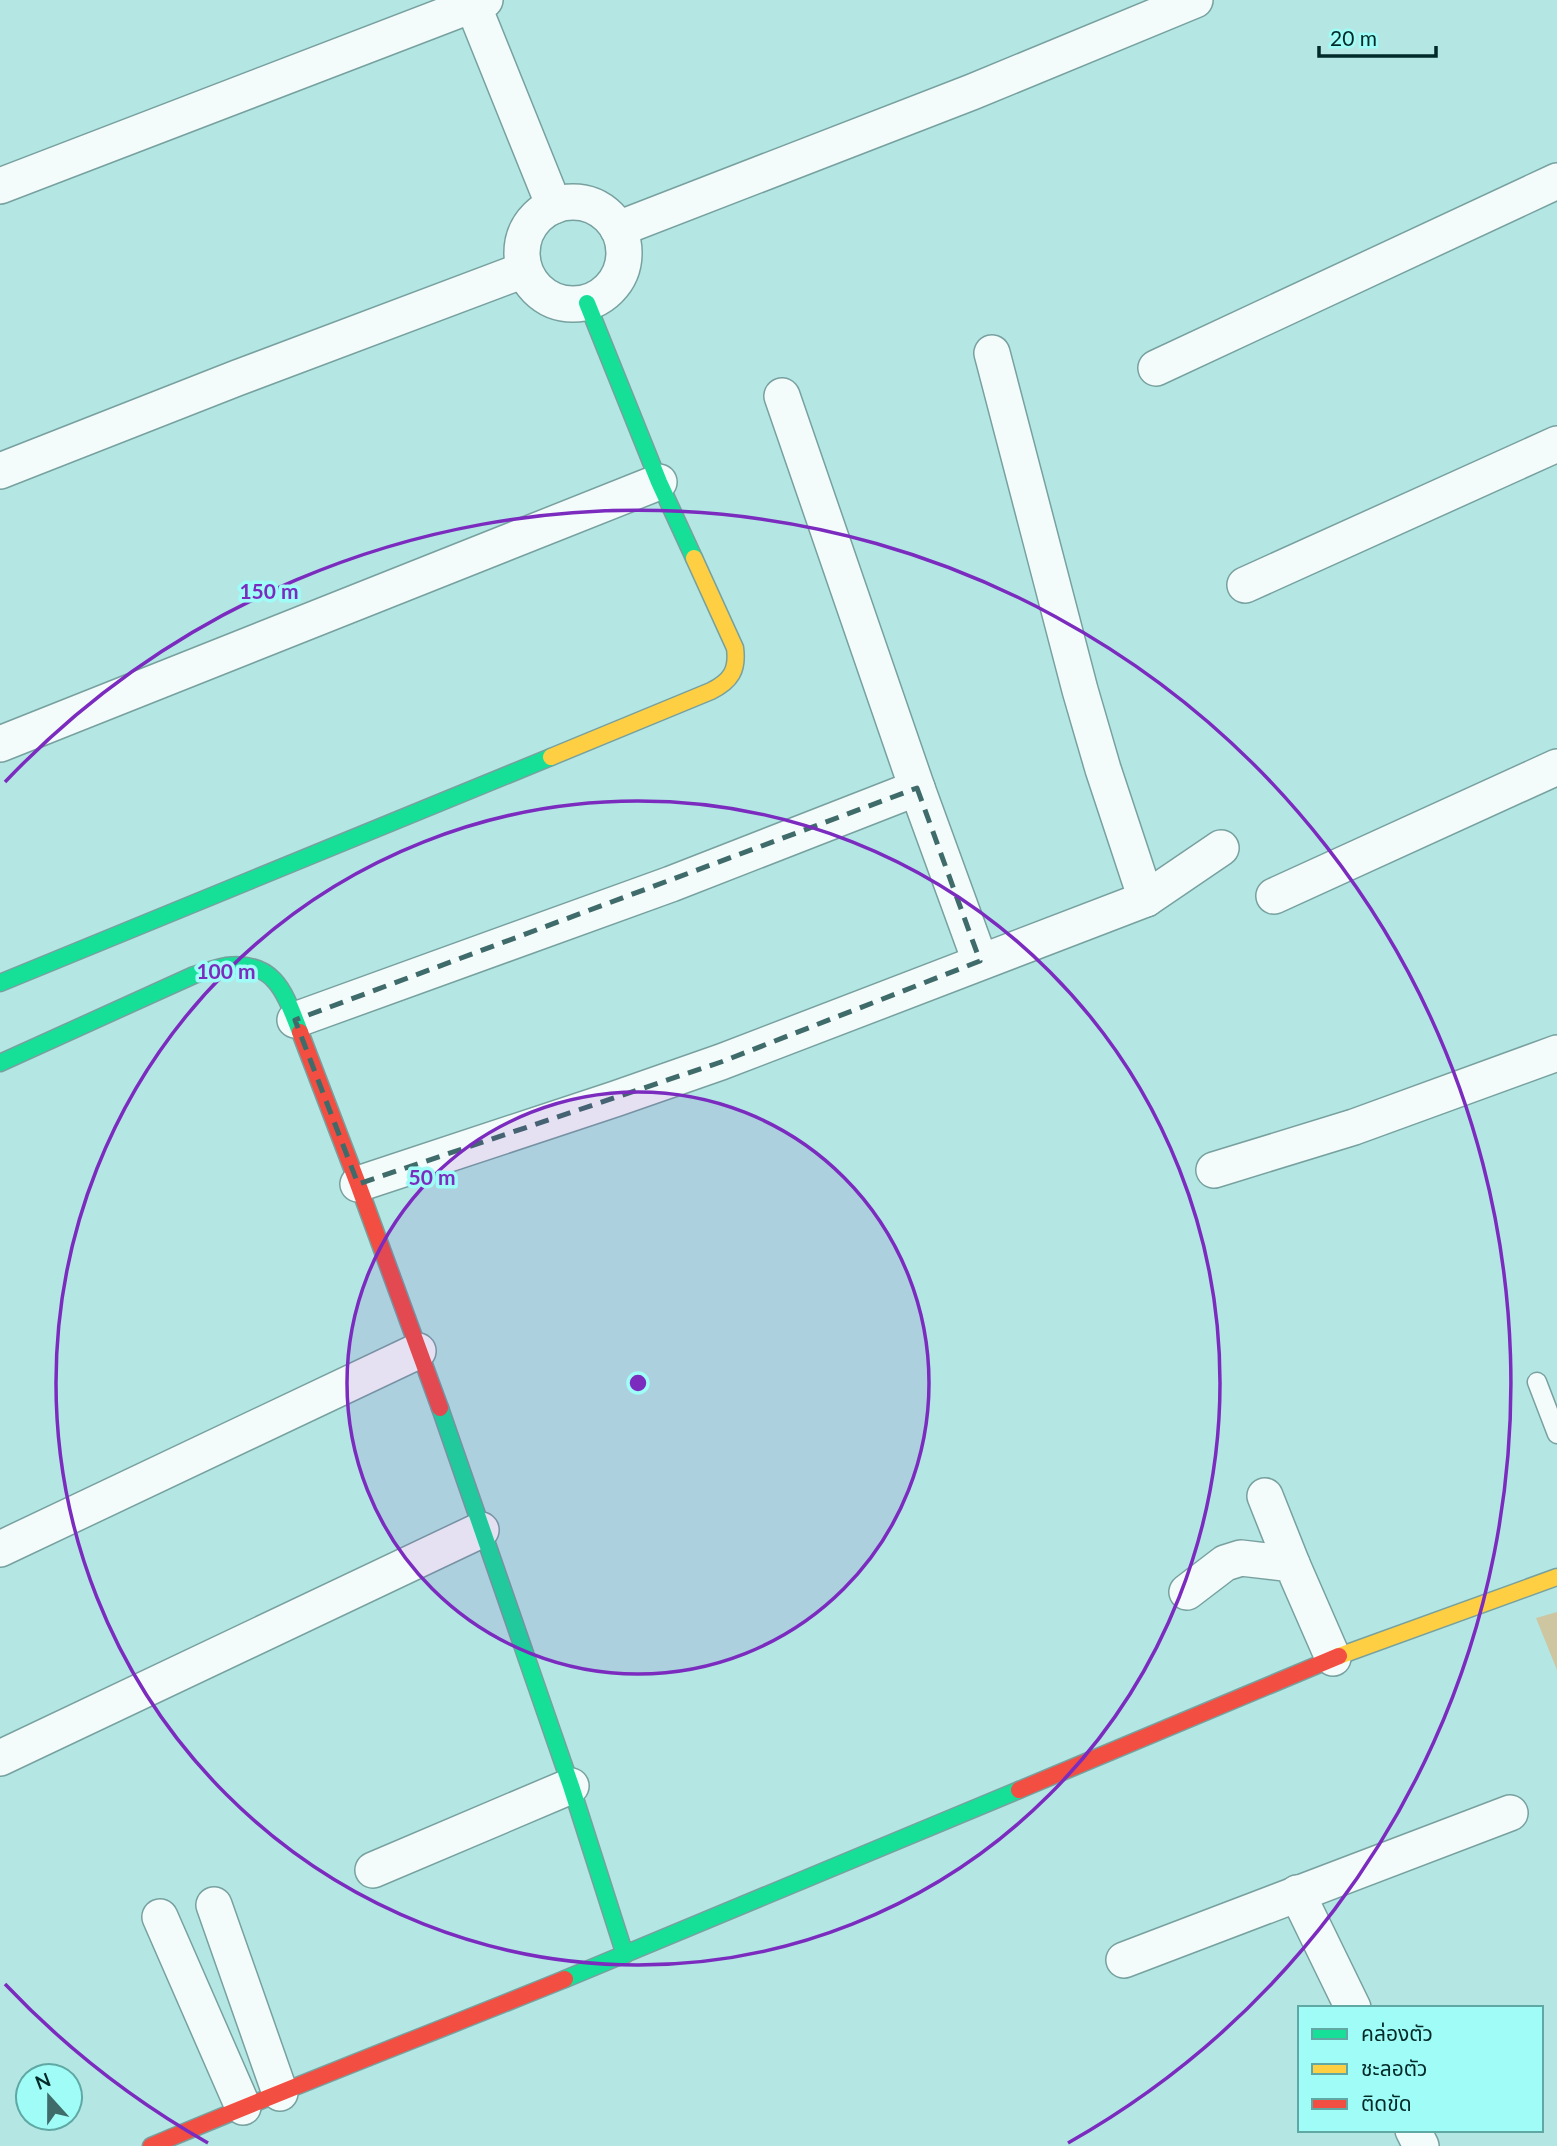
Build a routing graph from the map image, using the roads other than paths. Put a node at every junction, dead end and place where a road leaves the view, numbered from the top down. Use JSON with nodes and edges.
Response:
{"nodes":[{"id":1,"x":1195,"y":0,"type":"edge"},
{"id":2,"x":479,"y":3,"type":"edge"},
{"id":3,"x":1557,"y":181,"type":"edge"},
{"id":4,"x":0,"y":186,"type":"edge"},
{"id":5,"x":554,"y":206,"type":"junction"},
{"id":6,"x":618,"y":229,"type":"junction"},
{"id":7,"x":524,"y":270,"type":"junction"},
{"id":8,"x":587,"y":303,"type":"junction"},
{"id":9,"x":992,"y":353,"type":"dead end"},
{"id":10,"x":1156,"y":368,"type":"dead end"},
{"id":11,"x":782,"y":396,"type":"dead end"},
{"id":12,"x":1557,"y":444,"type":"edge"},
{"id":13,"x":0,"y":471,"type":"edge"},
{"id":14,"x":659,"y":482,"type":"junction"},
{"id":15,"x":1245,"y":584,"type":"dead end"},
{"id":16,"x":0,"y":744,"type":"edge"},
{"id":17,"x":1557,"y":767,"type":"edge"},
{"id":18,"x":917,"y":788,"type":"junction"},
{"id":19,"x":1221,"y":848,"type":"dead end"},
{"id":20,"x":1274,"y":896,"type":"dead end"},
{"id":21,"x":1146,"y":899,"type":"junction"},
{"id":22,"x":980,"y":961,"type":"junction"},
{"id":23,"x":0,"y":983,"type":"edge"},
{"id":24,"x":295,"y":1020,"type":"junction"},
{"id":25,"x":1557,"y":1054,"type":"edge"},
{"id":26,"x":0,"y":1063,"type":"edge"},
{"id":27,"x":1214,"y":1170,"type":"dead end"},
{"id":28,"x":358,"y":1184,"type":"junction"},
{"id":29,"x":418,"y":1351,"type":"junction"},
{"id":30,"x":1537,"y":1382,"type":"dead end"},
{"id":31,"x":1557,"y":1434,"type":"edge"},
{"id":32,"x":1265,"y":1496,"type":"dead end"},
{"id":33,"x":481,"y":1530,"type":"junction"},
{"id":34,"x":0,"y":1549,"type":"edge"},
{"id":35,"x":1292,"y":1564,"type":"junction"},
{"id":36,"x":1557,"y":1577,"type":"edge"},
{"id":37,"x":1187,"y":1592,"type":"dead end"},
{"id":38,"x":1333,"y":1658,"type":"junction"},
{"id":39,"x":0,"y":1758,"type":"edge"},
{"id":40,"x":571,"y":1786,"type":"junction"},
{"id":41,"x":1510,"y":1813,"type":"dead end"},
{"id":42,"x":373,"y":1870,"type":"dead end"},
{"id":43,"x":1297,"y":1893,"type":"junction"},
{"id":44,"x":214,"y":1905,"type":"dead end"},
{"id":45,"x":160,"y":1917,"type":"dead end"},
{"id":46,"x":625,"y":1955,"type":"junction"},
{"id":47,"x":1124,"y":1960,"type":"dead end"},
{"id":48,"x":1352,"y":2006,"type":"edge"},
{"id":49,"x":281,"y":2093,"type":"junction"},
{"id":50,"x":243,"y":2107,"type":"junction"},
{"id":51,"x":150,"y":2146,"type":"edge"}],
"edges":[{"from":1,"to":6,"type":"street"},
{"from":2,"to":4,"type":"street"},
{"from":2,"to":5,"type":"street"},
{"from":3,"to":10,"type":"street"},
{"from":5,"to":6,"type":"street"},
{"from":5,"to":7,"type":"street"},
{"from":6,"to":8,"type":"street"},
{"from":7,"to":8,"type":"street"},
{"from":7,"to":13,"type":"street"},
{"from":8,"to":14,"type":"street"},
{"from":9,"to":21,"type":"street"},
{"from":11,"to":18,"type":"street"},
{"from":12,"to":15,"type":"street"},
{"from":14,"to":16,"type":"street"},
{"from":14,"to":23,"type":"street"},
{"from":17,"to":20,"type":"street"},
{"from":18,"to":22,"type":"street"},
{"from":18,"to":24,"type":"street"},
{"from":19,"to":21,"type":"street"},
{"from":21,"to":22,"type":"street"},
{"from":22,"to":28,"type":"street"},
{"from":24,"to":26,"type":"street"},
{"from":24,"to":28,"type":"street"},
{"from":25,"to":27,"type":"street"},
{"from":28,"to":29,"type":"street"},
{"from":29,"to":33,"type":"street"},
{"from":29,"to":34,"type":"street"},
{"from":30,"to":31,"type":"lane"},
{"from":32,"to":35,"type":"street"},
{"from":33,"to":39,"type":"street"},
{"from":33,"to":40,"type":"street"},
{"from":35,"to":37,"type":"street"},
{"from":35,"to":38,"type":"street"},
{"from":36,"to":38,"type":"street"},
{"from":38,"to":46,"type":"street"},
{"from":40,"to":42,"type":"street"},
{"from":40,"to":46,"type":"street"},
{"from":41,"to":43,"type":"street"},
{"from":43,"to":47,"type":"street"},
{"from":43,"to":48,"type":"street"},
{"from":44,"to":49,"type":"street"},
{"from":45,"to":50,"type":"street"},
{"from":46,"to":49,"type":"street"},
{"from":49,"to":50,"type":"street"},
{"from":50,"to":51,"type":"street"}]}
